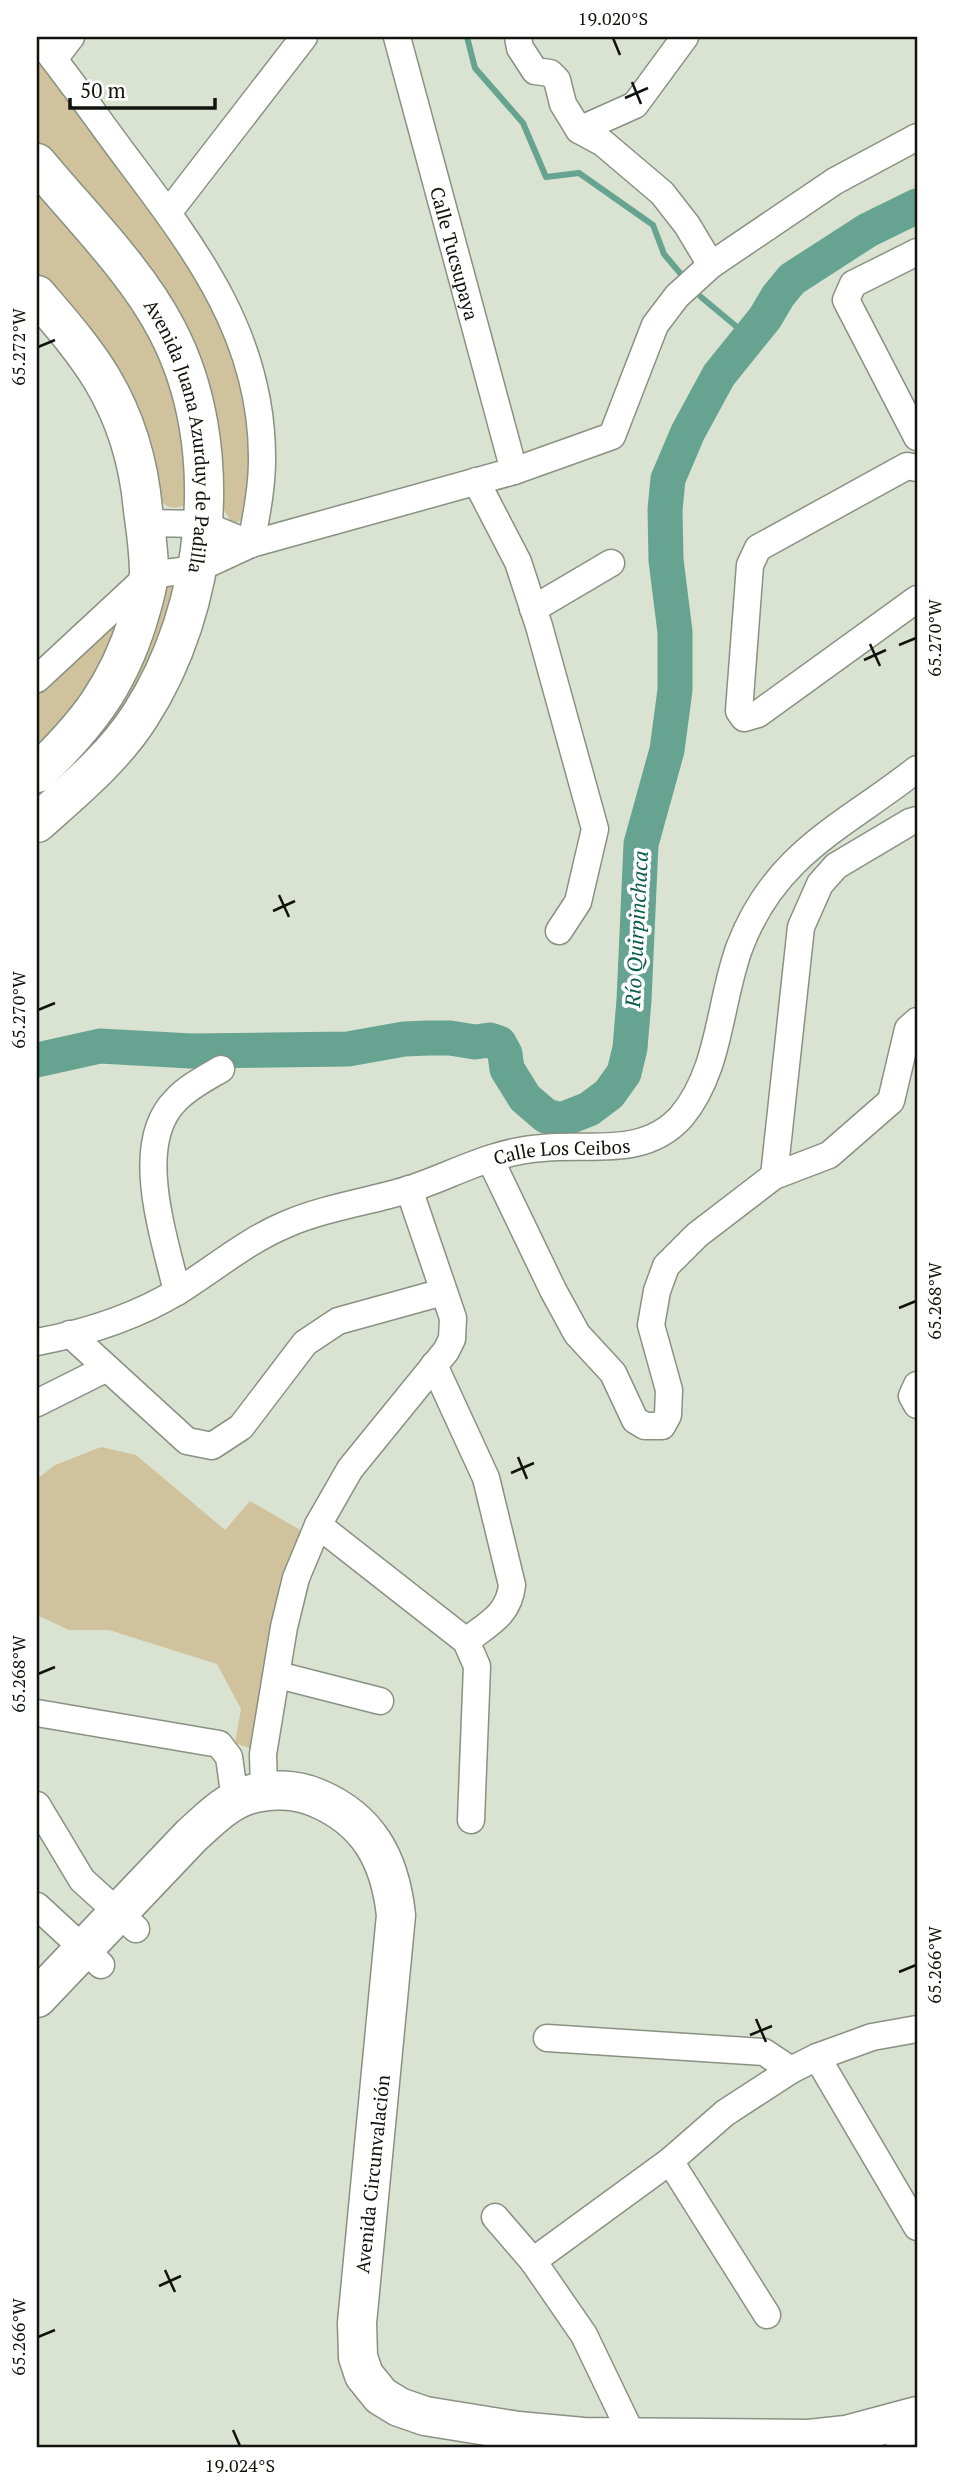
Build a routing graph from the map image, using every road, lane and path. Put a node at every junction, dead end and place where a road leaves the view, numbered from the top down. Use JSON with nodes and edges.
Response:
{"nodes":[{"id":1,"x":71,"y":37,"type":"edge"},
{"id":2,"x":304,"y":37,"type":"edge"},
{"id":3,"x":397,"y":37,"type":"edge"},
{"id":4,"x":518,"y":37,"type":"edge"},
{"id":5,"x":685,"y":37,"type":"edge"},
{"id":6,"x":37,"y":38,"type":"edge"},
{"id":7,"x":54,"y":59,"type":"junction"},
{"id":8,"x":579,"y":130,"type":"junction"},
{"id":9,"x":917,"y":137,"type":"edge"},
{"id":10,"x":37,"y":163,"type":"edge"},
{"id":11,"x":168,"y":213,"type":"junction"},
{"id":12,"x":917,"y":252,"type":"edge"},
{"id":13,"x":711,"y":265,"type":"junction"},
{"id":14,"x":37,"y":295,"type":"edge"},
{"id":15,"x":917,"y":437,"type":"edge"},
{"id":16,"x":917,"y":468,"type":"edge"},
{"id":17,"x":514,"y":471,"type":"junction"},
{"id":18,"x":476,"y":481,"type":"junction"},
{"id":19,"x":145,"y":523,"type":"junction"},
{"id":20,"x":202,"y":524,"type":"junction"},
{"id":21,"x":251,"y":544,"type":"junction"},
{"id":22,"x":611,"y":563,"type":"dead end"},
{"id":23,"x":197,"y":569,"type":"junction"},
{"id":24,"x":149,"y":575,"type":"junction"},
{"id":25,"x":917,"y":598,"type":"edge"},
{"id":26,"x":533,"y":609,"type":"junction"},
{"id":27,"x":37,"y":679,"type":"edge"},
{"id":28,"x":917,"y":769,"type":"edge"},
{"id":29,"x":37,"y":773,"type":"edge"},
{"id":30,"x":917,"y":820,"type":"edge"},
{"id":31,"x":37,"y":823,"type":"edge"},
{"id":32,"x":559,"y":931,"type":"dead end"},
{"id":33,"x":917,"y":1021,"type":"edge"},
{"id":34,"x":221,"y":1069,"type":"dead end"},
{"id":35,"x":490,"y":1158,"type":"junction"},
{"id":36,"x":774,"y":1177,"type":"junction"},
{"id":37,"x":409,"y":1189,"type":"junction"},
{"id":38,"x":177,"y":1292,"type":"junction"},
{"id":39,"x":443,"y":1292,"type":"junction"},
{"id":40,"x":71,"y":1334,"type":"junction"},
{"id":41,"x":37,"y":1342,"type":"edge"},
{"id":42,"x":434,"y":1366,"type":"junction"},
{"id":43,"x":107,"y":1368,"type":"junction"},
{"id":44,"x":37,"y":1403,"type":"edge"},
{"id":45,"x":318,"y":1525,"type":"junction"},
{"id":46,"x":466,"y":1641,"type":"junction"},
{"id":47,"x":278,"y":1675,"type":"junction"},
{"id":48,"x":380,"y":1701,"type":"dead end"},
{"id":49,"x":37,"y":1713,"type":"edge"},
{"id":50,"x":249,"y":1796,"type":"junction"},
{"id":51,"x":37,"y":1805,"type":"edge"},
{"id":52,"x":471,"y":1820,"type":"dead end"},
{"id":53,"x":37,"y":1906,"type":"edge"},
{"id":54,"x":127,"y":1921,"type":"junction"},
{"id":55,"x":93,"y":1957,"type":"junction"},
{"id":56,"x":37,"y":1998,"type":"edge"},
{"id":57,"x":37,"y":2027,"type":"edge"},
{"id":58,"x":917,"y":2029,"type":"edge"},
{"id":59,"x":547,"y":2038,"type":"dead end"},
{"id":60,"x":817,"y":2057,"type":"junction"},
{"id":61,"x":791,"y":2070,"type":"junction"},
{"id":62,"x":670,"y":2161,"type":"junction"},
{"id":63,"x":495,"y":2217,"type":"dead end"},
{"id":64,"x":917,"y":2227,"type":"edge"},
{"id":65,"x":533,"y":2261,"type":"junction"},
{"id":66,"x":767,"y":2315,"type":"dead end"},
{"id":67,"x":917,"y":2416,"type":"edge"},
{"id":68,"x":633,"y":2437,"type":"junction"},
{"id":69,"x":845,"y":2442,"type":"edge"},
{"id":70,"x":917,"y":2445,"type":"edge"},
{"id":71,"x":479,"y":2448,"type":"edge"},
{"id":72,"x":905,"y":2448,"type":"edge"}],
"edges":[{"from":1,"to":7,"type":"street"},
{"from":2,"to":11,"type":"street"},
{"from":3,"to":17,"type":"street","name":"Calle Tucsupaya"},
{"from":4,"to":8,"type":"street"},
{"from":5,"to":8,"type":"street"},
{"from":6,"to":7,"type":"street"},
{"from":7,"to":11,"type":"street"},
{"from":8,"to":13,"type":"street"},
{"from":9,"to":13,"type":"street"},
{"from":10,"to":20,"type":"highway","name":"Avenida Juana Azurduy de Padilla"},
{"from":11,"to":21,"type":"street"},
{"from":12,"to":15,"type":"street"},
{"from":13,"to":17,"type":"street"},
{"from":14,"to":19,"type":"highway","name":"Avenida Juana Azurduy de Padilla"},
{"from":16,"to":25,"type":"street"},
{"from":17,"to":18,"type":"street"},
{"from":18,"to":21,"type":"street"},
{"from":18,"to":26,"type":"street"},
{"from":19,"to":20,"type":"street"},
{"from":19,"to":24,"type":"highway","name":"Avenida Juana Azurduy de Padilla"},
{"from":20,"to":21,"type":"street"},
{"from":20,"to":23,"type":"highway","name":"Avenida Juana Azurduy de Padilla"},
{"from":21,"to":23,"type":"street"},
{"from":22,"to":26,"type":"street"},
{"from":23,"to":24,"type":"street"},
{"from":23,"to":31,"type":"highway","name":"Avenida Juana Azurduy de Padilla"},
{"from":24,"to":27,"type":"street"},
{"from":24,"to":29,"type":"highway","name":"Avenida Juana Azurduy de Padilla"},
{"from":26,"to":32,"type":"street"},
{"from":28,"to":35,"type":"street","name":"Calle Los Ceibos"},
{"from":30,"to":36,"type":"street"},
{"from":33,"to":36,"type":"street"},
{"from":34,"to":38,"type":"street"},
{"from":35,"to":36,"type":"street"},
{"from":35,"to":37,"type":"street","name":"Calle Los Ceibos"},
{"from":37,"to":38,"type":"street","name":"Calle Los Ceibos"},
{"from":37,"to":39,"type":"street"},
{"from":38,"to":40,"type":"street","name":"Calle Los Ceibos"},
{"from":39,"to":42,"type":"street"},
{"from":39,"to":43,"type":"street"},
{"from":40,"to":41,"type":"street","name":"Calle Los Ceibos"},
{"from":40,"to":43,"type":"street"},
{"from":42,"to":45,"type":"street"},
{"from":42,"to":46,"type":"street"},
{"from":43,"to":44,"type":"street"},
{"from":45,"to":46,"type":"street"},
{"from":45,"to":47,"type":"street"},
{"from":46,"to":52,"type":"street"},
{"from":47,"to":48,"type":"street"},
{"from":47,"to":50,"type":"street"},
{"from":49,"to":50,"type":"street"},
{"from":50,"to":54,"type":"highway","name":"Avenida Circunvalación"},
{"from":50,"to":68,"type":"highway","name":"Avenida Circunvalación"},
{"from":51,"to":54,"type":"street"},
{"from":53,"to":55,"type":"street"},
{"from":54,"to":55,"type":"highway","name":"Avenida Circunvalación"},
{"from":54,"to":71,"type":"highway","name":"Avenida Circunvalación"},
{"from":55,"to":56,"type":"highway","name":"Avenida Circunvalación"},
{"from":55,"to":57,"type":"highway","name":"Avenida Circunvalación"},
{"from":58,"to":60,"type":"street"},
{"from":59,"to":61,"type":"street"},
{"from":60,"to":61,"type":"street"},
{"from":60,"to":64,"type":"street"},
{"from":61,"to":62,"type":"street"},
{"from":62,"to":65,"type":"street"},
{"from":62,"to":66,"type":"street"},
{"from":63,"to":65,"type":"street"},
{"from":65,"to":68,"type":"street"},
{"from":67,"to":69,"type":"highway","name":"Avenida Circunvalación"},
{"from":68,"to":69,"type":"highway","name":"Avenida Circunvalación"},
{"from":70,"to":72,"type":"highway"}]}
